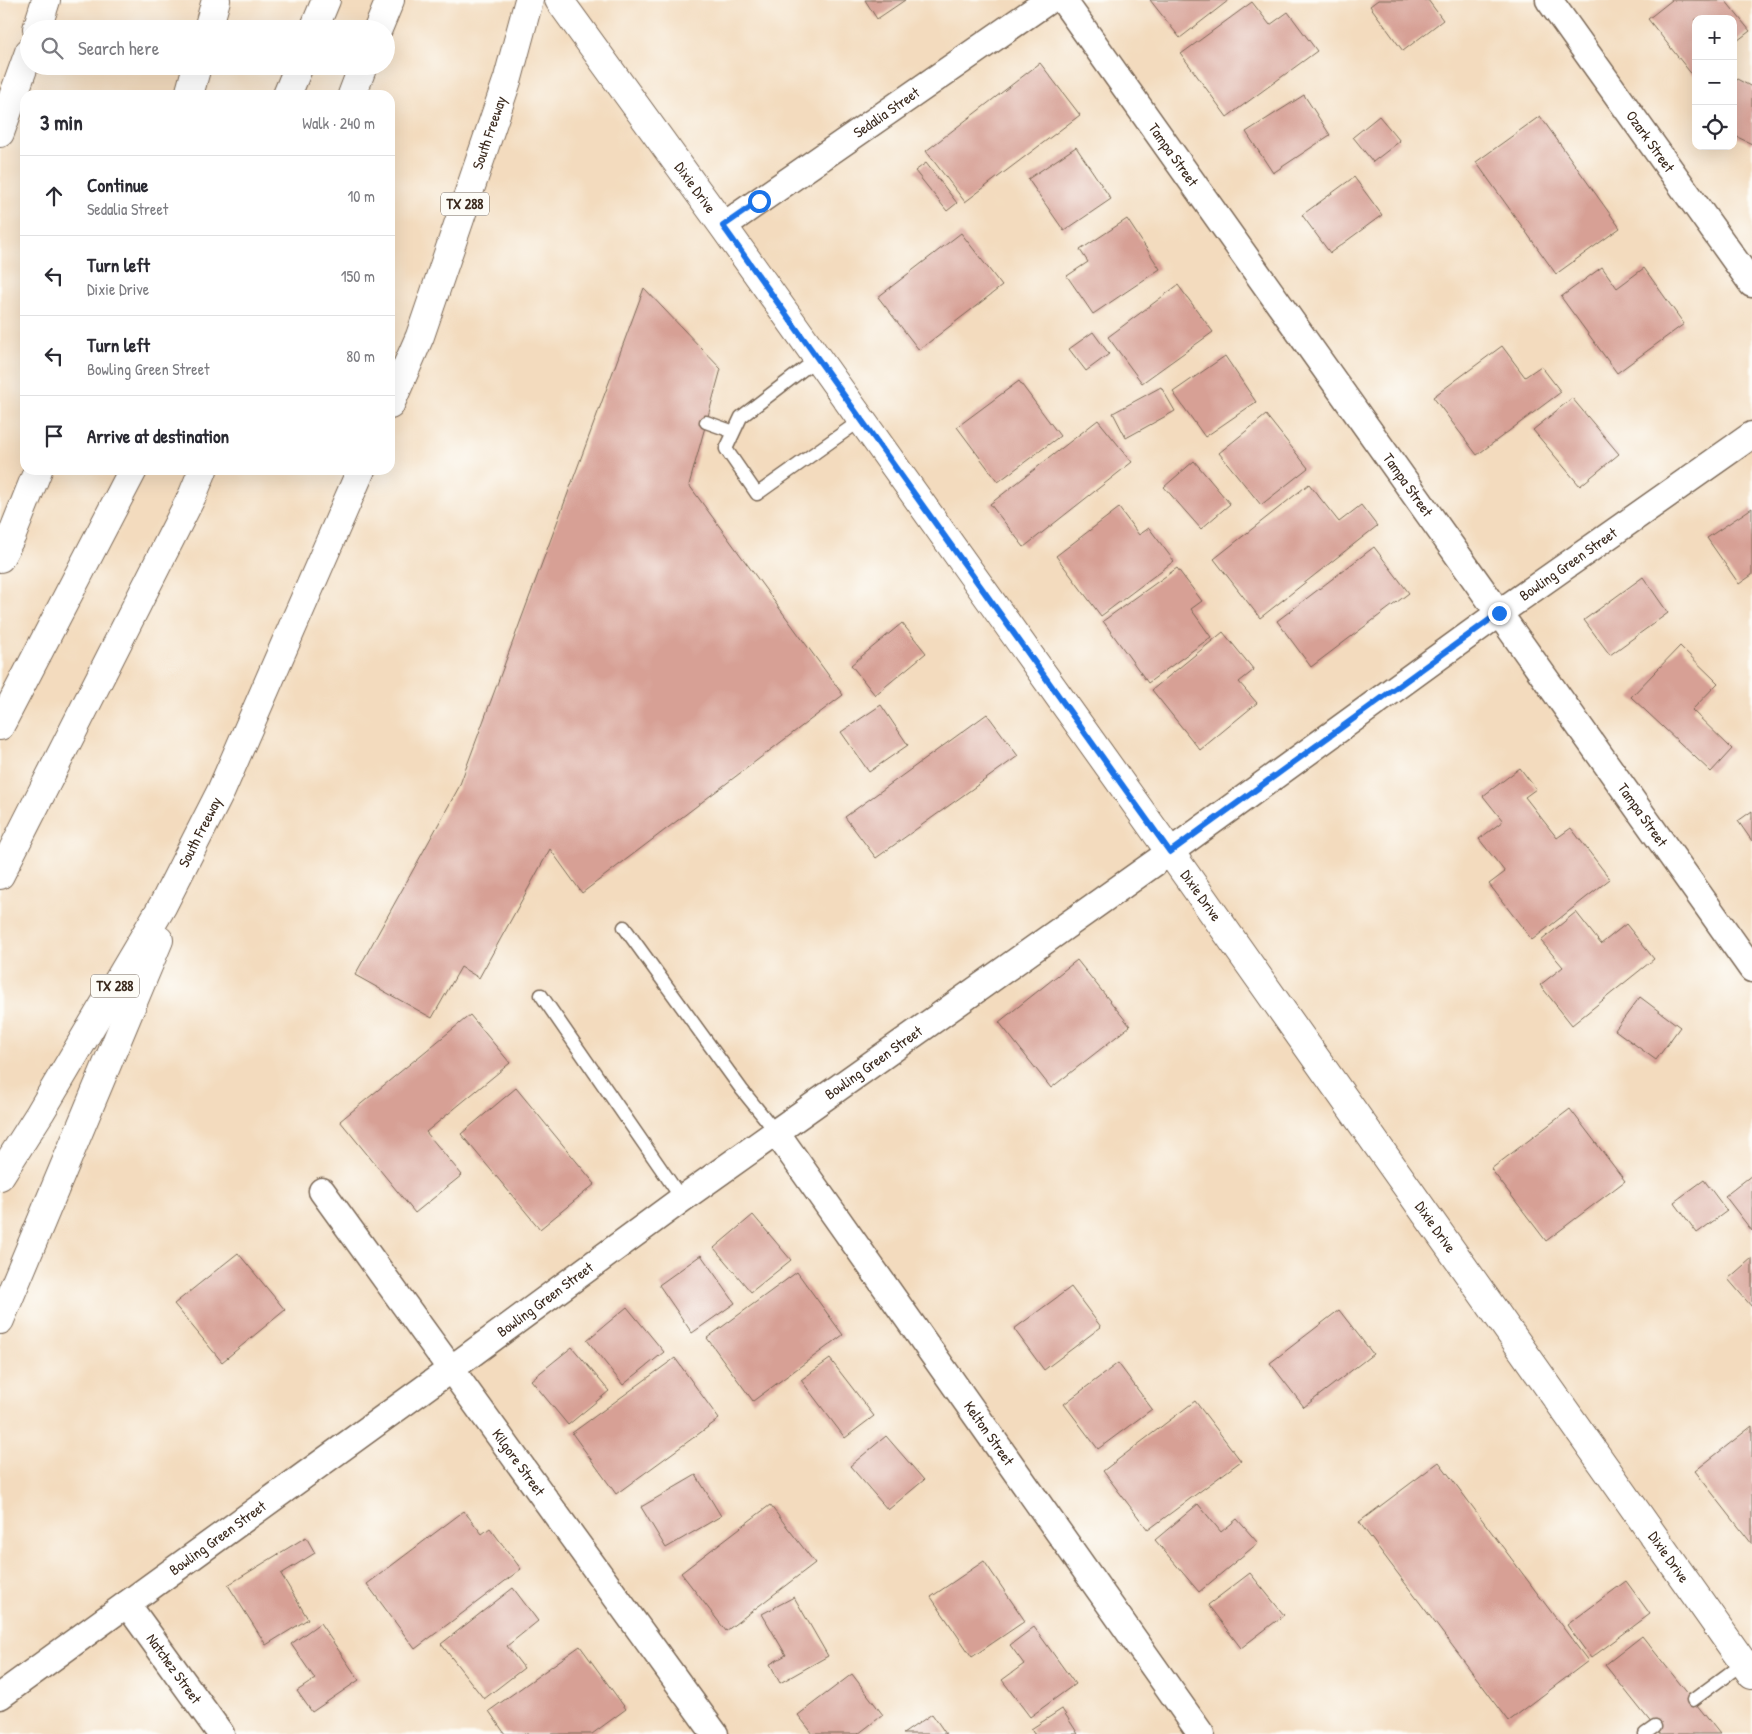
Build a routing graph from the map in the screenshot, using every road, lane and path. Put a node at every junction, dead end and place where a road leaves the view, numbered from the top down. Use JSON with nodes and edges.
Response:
{"nodes":[{"id":1,"x":46,"y":0,"type":"edge"},
{"id":2,"x":216,"y":0,"type":"edge"},
{"id":3,"x":326,"y":0,"type":"edge"},
{"id":4,"x":390,"y":0,"type":"edge"},
{"id":5,"x":529,"y":0,"type":"edge"},
{"id":6,"x":559,"y":0,"type":"edge"},
{"id":7,"x":1049,"y":0,"type":"edge"},
{"id":8,"x":1063,"y":0,"type":"edge"},
{"id":9,"x":1549,"y":0,"type":"edge"},
{"id":10,"x":39,"y":20,"type":"edge"},
{"id":11,"x":210,"y":20,"type":"edge"},
{"id":12,"x":318,"y":20,"type":"edge"},
{"id":13,"x":382,"y":20,"type":"edge"},
{"id":14,"x":21,"y":75,"type":"edge"},
{"id":15,"x":195,"y":75,"type":"edge"},
{"id":16,"x":295,"y":75,"type":"edge"},
{"id":17,"x":360,"y":75,"type":"edge"},
{"id":18,"x":190,"y":90,"type":"edge"},
{"id":19,"x":289,"y":90,"type":"edge"},
{"id":20,"x":354,"y":90,"type":"edge"},
{"id":21,"x":0,"y":133,"type":"edge"},
{"id":22,"x":723,"y":226,"type":"junction"},
{"id":23,"x":1752,"y":284,"type":"edge"},
{"id":24,"x":818,"y":358,"type":"junction"},
{"id":25,"x":395,"y":394,"type":"edge"},
{"id":26,"x":862,"y":420,"type":"junction"},
{"id":27,"x":706,"y":422,"type":"dead end"},
{"id":28,"x":734,"y":432,"type":"junction"},
{"id":29,"x":1752,"y":435,"type":"edge"},
{"id":30,"x":36,"y":475,"type":"edge"},
{"id":31,"x":130,"y":475,"type":"edge"},
{"id":32,"x":201,"y":475,"type":"edge"},
{"id":33,"x":359,"y":475,"type":"edge"},
{"id":34,"x":4,"y":548,"type":"edge"},
{"id":35,"x":1499,"y":613,"type":"junction"},
{"id":36,"x":0,"y":726,"type":"edge"},
{"id":37,"x":221,"y":791,"type":"junction"},
{"id":38,"x":1170,"y":852,"type":"junction"},
{"id":39,"x":0,"y":874,"type":"edge"},
{"id":40,"x":624,"y":927,"type":"dead end"},
{"id":41,"x":1752,"y":969,"type":"edge"},
{"id":42,"x":541,"y":995,"type":"dead end"},
{"id":43,"x":776,"y":1132,"type":"junction"},
{"id":44,"x":0,"y":1176,"type":"edge"},
{"id":45,"x":322,"y":1191,"type":"dead end"},
{"id":46,"x":682,"y":1199,"type":"junction"},
{"id":47,"x":0,"y":1320,"type":"edge"},
{"id":48,"x":451,"y":1369,"type":"junction"},
{"id":49,"x":127,"y":1604,"type":"junction"},
{"id":50,"x":1748,"y":1669,"type":"edge"},
{"id":51,"x":0,"y":1696,"type":"edge"},
{"id":52,"x":1693,"y":1700,"type":"dead end"},
{"id":53,"x":221,"y":1734,"type":"edge"},
{"id":54,"x":715,"y":1734,"type":"edge"},
{"id":55,"x":1201,"y":1734,"type":"edge"}],
"edges":[{"from":1,"to":10,"type":"main road"},
{"from":2,"to":11,"type":"main road"},
{"from":3,"to":12,"type":"main road"},
{"from":4,"to":13,"type":"main road"},
{"from":5,"to":25,"type":"main road","name":"South Freeway","number":"TX 288"},
{"from":6,"to":22,"type":"main road","name":"Dixie Drive"},
{"from":7,"to":22,"type":"street","name":"Sedalia Street"},
{"from":8,"to":35,"type":"street","name":"Tampa Street"},
{"from":9,"to":23,"type":"street","name":"Ozark Street"},
{"from":14,"to":21,"type":"main road"},
{"from":15,"to":18,"type":"main road"},
{"from":16,"to":19,"type":"main road"},
{"from":17,"to":20,"type":"main road"},
{"from":22,"to":24,"type":"main road","name":"Dixie Drive"},
{"from":24,"to":26,"type":"main road","name":"Dixie Drive"},
{"from":24,"to":28,"type":"lane"},
{"from":26,"to":28,"type":"lane"},
{"from":26,"to":38,"type":"main road","name":"Dixie Drive"},
{"from":27,"to":28,"type":"lane"},
{"from":29,"to":35,"type":"street","name":"Bowling Green Street"},
{"from":30,"to":34,"type":"main road"},
{"from":31,"to":36,"type":"main road"},
{"from":32,"to":39,"type":"main road"},
{"from":33,"to":37,"type":"main road","name":"South Freeway","number":"TX 288"},
{"from":35,"to":38,"type":"street","name":"Bowling Green Street"},
{"from":35,"to":41,"type":"street","name":"Tampa Street"},
{"from":37,"to":44,"type":"main road","name":"South Freeway","number":"TX 288"},
{"from":37,"to":47,"type":"main road"},
{"from":38,"to":43,"type":"street","name":"Bowling Green Street"},
{"from":38,"to":50,"type":"main road","name":"Dixie Drive"},
{"from":40,"to":43,"type":"lane"},
{"from":42,"to":46,"type":"lane"},
{"from":43,"to":46,"type":"street","name":"Bowling Green Street"},
{"from":43,"to":55,"type":"street","name":"Kelton Street"},
{"from":45,"to":48,"type":"street","name":"Kilgore Street"},
{"from":46,"to":48,"type":"street","name":"Bowling Green Street"},
{"from":48,"to":49,"type":"street","name":"Bowling Green Street"},
{"from":48,"to":54,"type":"street","name":"Kilgore Street"},
{"from":49,"to":51,"type":"street","name":"Bowling Green Street"},
{"from":49,"to":53,"type":"street","name":"Natchez Street"},
{"from":50,"to":52,"type":"lane"}]}
